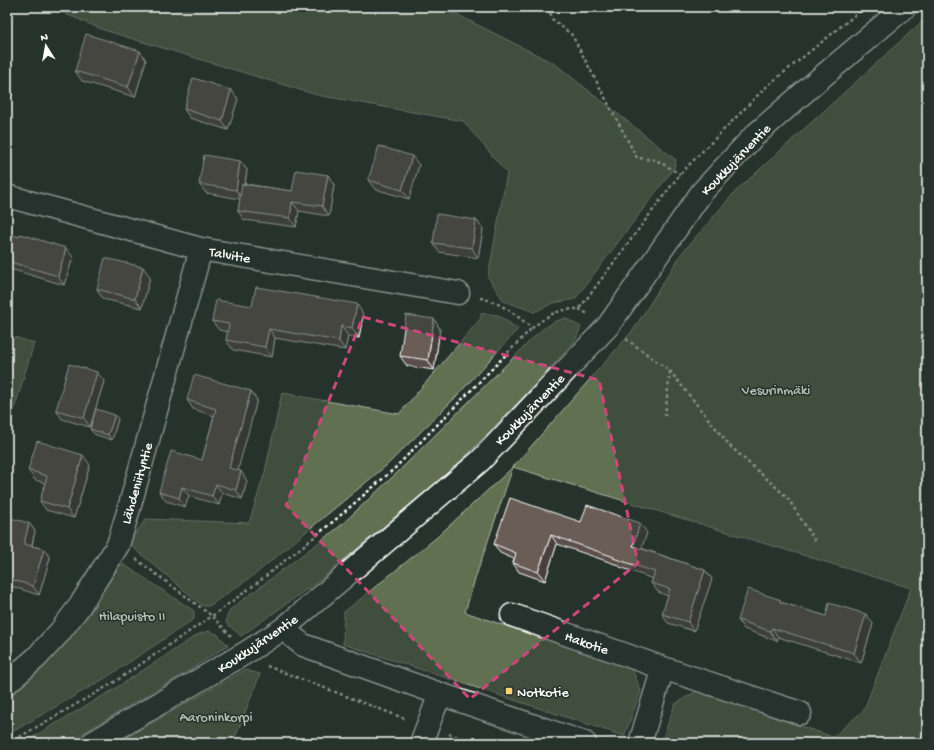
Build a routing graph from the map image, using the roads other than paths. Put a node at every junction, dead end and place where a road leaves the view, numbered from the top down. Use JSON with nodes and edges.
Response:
{"nodes":[{"id":1,"x":905,"y":7,"type":"edge"},
{"id":2,"x":7,"y":196,"type":"edge"},
{"id":3,"x":201,"y":249,"type":"junction"},
{"id":4,"x":458,"y":293,"type":"road end"},
{"id":5,"x":512,"y":615,"type":"dead end"},
{"id":6,"x":283,"y":628,"type":"junction"},
{"id":7,"x":663,"y":668,"type":"junction"},
{"id":8,"x":7,"y":683,"type":"edge"},
{"id":9,"x":440,"y":694,"type":"junction"},
{"id":10,"x":800,"y":713,"type":"dead end"},
{"id":11,"x":92,"y":743,"type":"edge"},
{"id":12,"x":421,"y":743,"type":"edge"},
{"id":13,"x":585,"y":743,"type":"edge"},
{"id":14,"x":640,"y":743,"type":"edge"}],
"edges":[{"from":1,"to":6,"type":"street","name":"Koukkujärventie"},
{"from":2,"to":3,"type":"street","name":"Talvitie"},
{"from":3,"to":4,"type":"street","name":"Talvitie"},
{"from":3,"to":8,"type":"street","name":"Lähdeniityntie"},
{"from":5,"to":7,"type":"street","name":"Hakotie"},
{"from":6,"to":9,"type":"street"},
{"from":6,"to":11,"type":"street","name":"Koukkujärventie"},
{"from":7,"to":10,"type":"street","name":"Hakotie"},
{"from":7,"to":14,"type":"street"},
{"from":9,"to":12,"type":"street"},
{"from":9,"to":13,"type":"street"}]}
